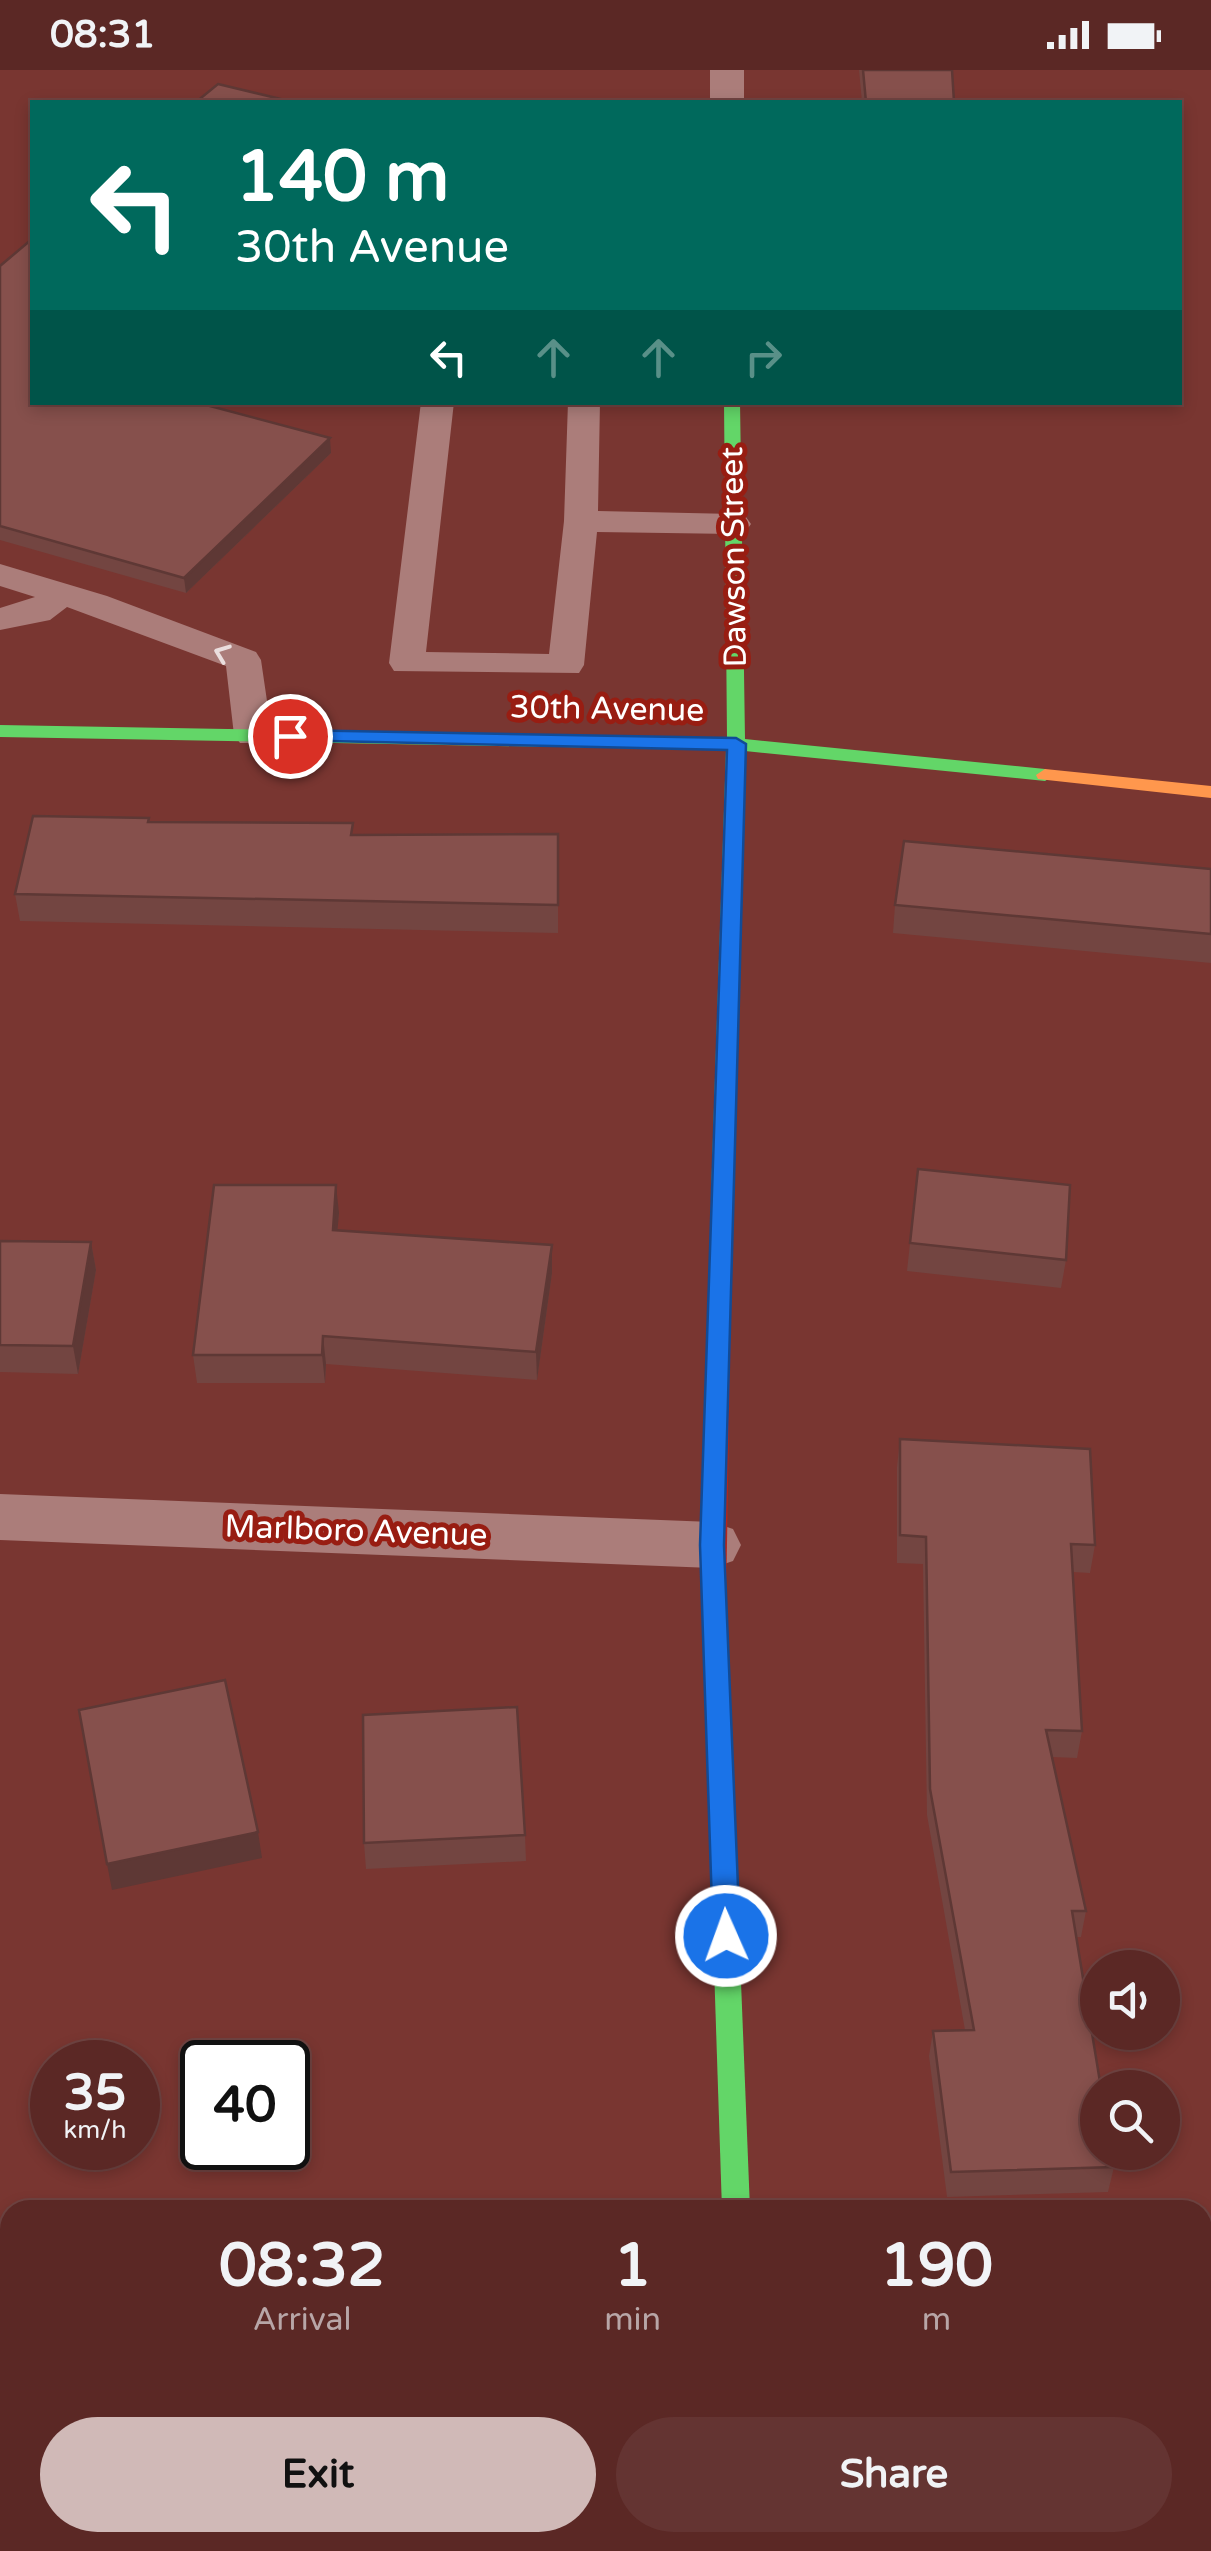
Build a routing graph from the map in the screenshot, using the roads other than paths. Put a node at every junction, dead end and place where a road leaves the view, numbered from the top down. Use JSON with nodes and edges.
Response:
{"nodes":[{"id":1,"x":727,"y":70,"type":"edge"},
{"id":2,"x":727,"y":100,"type":"edge"},
{"id":3,"x":438,"y":405,"type":"edge"},
{"id":4,"x":584,"y":405,"type":"edge"},
{"id":5,"x":732,"y":405,"type":"edge"},
{"id":6,"x":580,"y":521,"type":"junction"},
{"id":7,"x":734,"y":524,"type":"junction"},
{"id":8,"x":0,"y":575,"type":"edge"},
{"id":9,"x":64,"y":594,"type":"junction"},
{"id":10,"x":0,"y":618,"type":"edge"},
{"id":11,"x":0,"y":731,"type":"edge"},
{"id":12,"x":253,"y":735,"type":"junction"},
{"id":13,"x":736,"y":744,"type":"junction"},
{"id":14,"x":1211,"y":792,"type":"edge"},
{"id":15,"x":0,"y":1517,"type":"edge"},
{"id":16,"x":712,"y":1545,"type":"junction"},
{"id":17,"x":736,"y":2200,"type":"edge"}],
"edges":[{"from":1,"to":2,"type":"street"},
{"from":3,"to":6,"type":"lane"},
{"from":4,"to":6,"type":"lane"},
{"from":5,"to":7,"type":"street","name":"Dawson Street"},
{"from":6,"to":7,"type":"lane"},
{"from":7,"to":13,"type":"street","name":"Dawson Street"},
{"from":8,"to":9,"type":"lane"},
{"from":9,"to":10,"type":"lane"},
{"from":12,"to":9,"type":"lane","one_way":true},
{"from":11,"to":12,"type":"street","name":"30th Avenue"},
{"from":12,"to":13,"type":"street","name":"30th Avenue"},
{"from":13,"to":14,"type":"street","name":"30th Avenue"},
{"from":13,"to":16,"type":"street","name":"Dawson Street"},
{"from":15,"to":16,"type":"street","name":"Marlboro Avenue"},
{"from":16,"to":17,"type":"street","name":"Dawson Street"}]}
